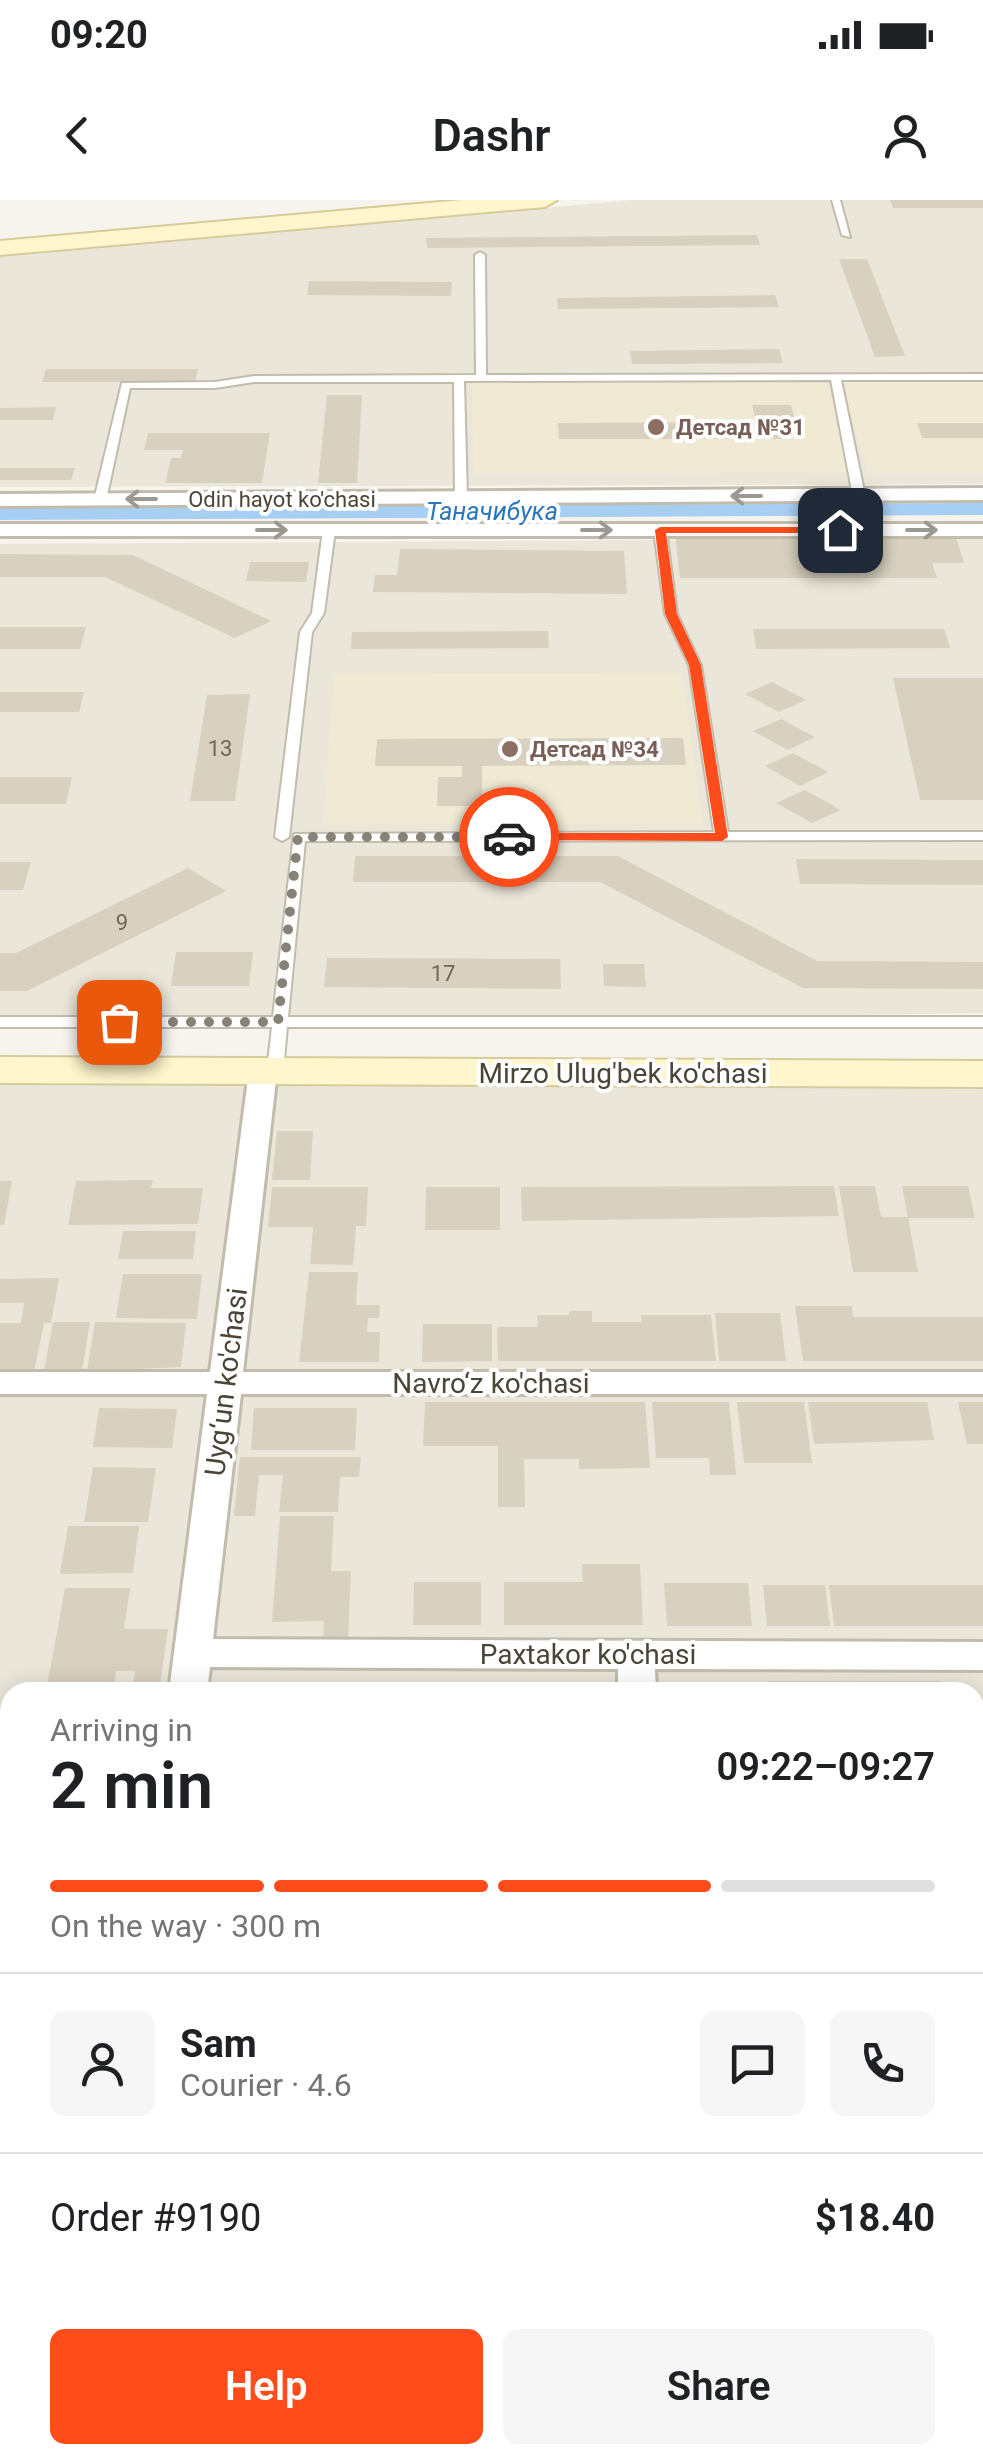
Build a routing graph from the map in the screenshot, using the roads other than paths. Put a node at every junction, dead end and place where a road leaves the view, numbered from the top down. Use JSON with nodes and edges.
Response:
{"nodes":[{"id":1,"x":274,"y":200,"type":"edge"},
{"id":2,"x":545,"y":200,"type":"edge"},
{"id":3,"x":836,"y":200,"type":"edge"},
{"id":4,"x":0,"y":228,"type":"edge"},
{"id":5,"x":847,"y":235,"type":"dead end"},
{"id":6,"x":0,"y":248,"type":"edge"},
{"id":7,"x":480,"y":254,"type":"dead end"},
{"id":8,"x":835,"y":377,"type":"junction"},
{"id":9,"x":983,"y":377,"type":"edge"},
{"id":10,"x":459,"y":378,"type":"junction"},
{"id":11,"x":481,"y":378,"type":"junction"},
{"id":12,"x":983,"y":494,"type":"edge"},
{"id":13,"x":859,"y":496,"type":"junction"},
{"id":14,"x":461,"y":498,"type":"junction"},
{"id":15,"x":0,"y":500,"type":"edge"},
{"id":16,"x":100,"y":500,"type":"junction"},
{"id":17,"x":0,"y":530,"type":"edge"},
{"id":18,"x":329,"y":530,"type":"junction"},
{"id":19,"x":660,"y":530,"type":"junction"},
{"id":20,"x":983,"y":530,"type":"edge"},
{"id":21,"x":983,"y":836,"type":"edge"},
{"id":22,"x":282,"y":837,"type":"dead end"},
{"id":23,"x":722,"y":837,"type":"junction"},
{"id":24,"x":0,"y":1022,"type":"edge"},
{"id":25,"x":278,"y":1022,"type":"junction"},
{"id":26,"x":983,"y":1022,"type":"edge"},
{"id":27,"x":0,"y":1070,"type":"edge"},
{"id":28,"x":269,"y":1071,"type":"junction"},
{"id":29,"x":983,"y":1074,"type":"edge"},
{"id":30,"x":226,"y":1382,"type":"junction"},
{"id":31,"x":0,"y":1383,"type":"edge"},
{"id":32,"x":983,"y":1383,"type":"edge"},
{"id":33,"x":193,"y":1653,"type":"junction"},
{"id":34,"x":636,"y":1654,"type":"junction"},
{"id":35,"x":983,"y":1656,"type":"edge"},
{"id":36,"x":189,"y":1682,"type":"edge"},
{"id":37,"x":637,"y":1682,"type":"edge"}],
"edges":[{"from":1,"to":4,"type":"street"},
{"from":2,"to":6,"type":"street"},
{"from":3,"to":5,"type":"lane"},
{"from":7,"to":11,"type":"lane"},
{"from":8,"to":9,"type":"lane"},
{"from":8,"to":11,"type":"lane"},
{"from":8,"to":13,"type":"lane"},
{"from":10,"to":11,"type":"lane"},
{"from":10,"to":14,"type":"lane"},
{"from":10,"to":16,"type":"lane"},
{"from":12,"to":13,"type":"street","name":"Odin hayot ko'chasi"},
{"from":13,"to":14,"type":"street","name":"Odin hayot ko'chasi","one_way":true},
{"from":14,"to":16,"type":"street","name":"Odin hayot ko'chasi","one_way":true},
{"from":15,"to":16,"type":"street","name":"Odin hayot ko'chasi"},
{"from":17,"to":18,"type":"street","name":"Odin hayot ko'chasi","one_way":true},
{"from":18,"to":19,"type":"street","name":"Odin hayot ko'chasi","one_way":true},
{"from":18,"to":22,"type":"lane"},
{"from":19,"to":20,"type":"street","name":"Odin hayot ko'chasi","one_way":true},
{"from":19,"to":23,"type":"lane"},
{"from":21,"to":23,"type":"lane"},
{"from":23,"to":25,"type":"lane"},
{"from":24,"to":25,"type":"lane"},
{"from":25,"to":26,"type":"lane"},
{"from":25,"to":28,"type":"lane"},
{"from":27,"to":28,"type":"street","name":"Mirzo Ulug'bek ko'chasi"},
{"from":28,"to":29,"type":"street","name":"Mirzo Ulug'bek ko'chasi"},
{"from":28,"to":30,"type":"street","name":"Uyg‘un ko'chasi"},
{"from":30,"to":31,"type":"street","name":"Navro‘z ko'chasi"},
{"from":30,"to":32,"type":"street","name":"Navro‘z ko'chasi"},
{"from":30,"to":33,"type":"street","name":"Uyg‘un ko'chasi"},
{"from":33,"to":34,"type":"street","name":"Paxtakor ko'chasi"},
{"from":33,"to":36,"type":"street","name":"Uyg‘un ko'chasi"},
{"from":34,"to":35,"type":"street","name":"Paxtakor ko'chasi"},
{"from":34,"to":37,"type":"street"}]}
